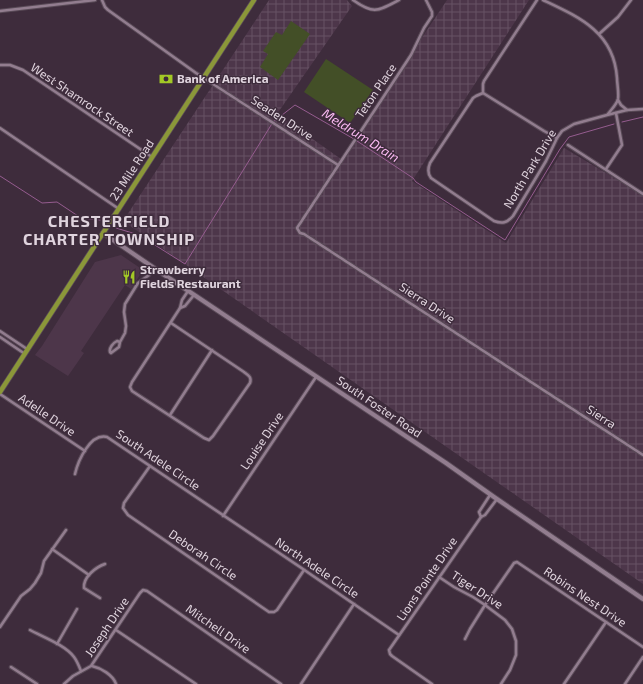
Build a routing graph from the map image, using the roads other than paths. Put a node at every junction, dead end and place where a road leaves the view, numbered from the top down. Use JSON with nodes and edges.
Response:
{"nodes":[{"id":1,"x":95,"y":0,"type":"edge"},
{"id":2,"x":102,"y":0,"type":"edge"},
{"id":3,"x":254,"y":0,"type":"edge"},
{"id":4,"x":353,"y":0,"type":"edge"},
{"id":5,"x":399,"y":0,"type":"edge"},
{"id":6,"x":426,"y":0,"type":"edge"},
{"id":7,"x":537,"y":0,"type":"edge"},
{"id":8,"x":543,"y":0,"type":"edge"},
{"id":9,"x":631,"y":0,"type":"edge"},
{"id":10,"x":0,"y":11,"type":"edge"},
{"id":11,"x":599,"y":34,"type":"junction"},
{"id":12,"x":0,"y":65,"type":"edge"},
{"id":13,"x":204,"y":77,"type":"junction"},
{"id":14,"x":483,"y":93,"type":"junction"},
{"id":15,"x":618,"y":100,"type":"junction"},
{"id":16,"x":643,"y":109,"type":"edge"},
{"id":17,"x":627,"y":110,"type":"junction"},
{"id":18,"x":616,"y":113,"type":"junction"},
{"id":19,"x":607,"y":115,"type":"junction"},
{"id":20,"x":0,"y":128,"type":"edge"},
{"id":21,"x":557,"y":138,"type":"junction"},
{"id":22,"x":568,"y":145,"type":"dead end"},
{"id":23,"x":152,"y":157,"type":"junction"},
{"id":24,"x":338,"y":165,"type":"junction"},
{"id":25,"x":606,"y":170,"type":"junction"},
{"id":26,"x":643,"y":194,"type":"edge"},
{"id":27,"x":119,"y":209,"type":"junction"},
{"id":28,"x":297,"y":228,"type":"joint"},
{"id":29,"x":103,"y":233,"type":"junction"},
{"id":30,"x":154,"y":268,"type":"junction"},
{"id":31,"x":188,"y":291,"type":"junction"},
{"id":32,"x":194,"y":295,"type":"junction"},
{"id":33,"x":180,"y":308,"type":"junction"},
{"id":34,"x":171,"y":323,"type":"junction"},
{"id":35,"x":0,"y":331,"type":"edge"},
{"id":36,"x":0,"y":337,"type":"edge"},
{"id":37,"x":120,"y":342,"type":"junction"},
{"id":38,"x":212,"y":350,"type":"junction"},
{"id":39,"x":26,"y":352,"type":"junction"},
{"id":40,"x":316,"y":377,"type":"junction"},
{"id":41,"x":0,"y":393,"type":"edge"},
{"id":42,"x":549,"y":394,"type":"joint"},
{"id":43,"x":170,"y":415,"type":"junction"},
{"id":44,"x":85,"y":451,"type":"junction"},
{"id":45,"x":643,"y":455,"type":"edge"},
{"id":46,"x":150,"y":466,"type":"junction"},
{"id":47,"x":75,"y":474,"type":"dead end"},
{"id":48,"x":491,"y":494,"type":"junction"},
{"id":49,"x":496,"y":498,"type":"junction"},
{"id":50,"x":223,"y":516,"type":"junction"},
{"id":51,"x":480,"y":517,"type":"junction"},
{"id":52,"x":66,"y":530,"type":"dead end"},
{"id":53,"x":52,"y":549,"type":"junction"},
{"id":54,"x":106,"y":564,"type":"dead end"},
{"id":55,"x":304,"y":570,"type":"junction"},
{"id":56,"x":89,"y":575,"type":"junction"},
{"id":57,"x":439,"y":576,"type":"junction"},
{"id":58,"x":143,"y":590,"type":"joint"},
{"id":59,"x":100,"y":598,"type":"dead end"},
{"id":60,"x":643,"y":599,"type":"edge"},
{"id":61,"x":354,"y":604,"type":"junction"},
{"id":62,"x":485,"y":605,"type":"junction"},
{"id":63,"x":77,"y":609,"type":"dead end"},
{"id":64,"x":606,"y":622,"type":"junction"},
{"id":65,"x":0,"y":627,"type":"edge"},
{"id":66,"x":30,"y":630,"type":"dead end"},
{"id":67,"x":116,"y":630,"type":"junction"},
{"id":68,"x":399,"y":635,"type":"junction"},
{"id":69,"x":465,"y":639,"type":"dead end"},
{"id":70,"x":57,"y":644,"type":"junction"},
{"id":71,"x":643,"y":647,"type":"edge"},
{"id":72,"x":643,"y":657,"type":"edge"},
{"id":73,"x":91,"y":666,"type":"junction"},
{"id":74,"x":11,"y":667,"type":"dead end"},
{"id":75,"x":80,"y":671,"type":"junction"},
{"id":76,"x":37,"y":684,"type":"edge"},
{"id":77,"x":64,"y":684,"type":"edge"},
{"id":78,"x":116,"y":684,"type":"edge"},
{"id":79,"x":196,"y":684,"type":"edge"},
{"id":80,"x":281,"y":684,"type":"edge"},
{"id":81,"x":301,"y":684,"type":"edge"},
{"id":82,"x":432,"y":684,"type":"edge"},
{"id":83,"x":501,"y":684,"type":"edge"},
{"id":84,"x":564,"y":684,"type":"edge"},
{"id":85,"x":625,"y":684,"type":"edge"}],
"edges":[{"from":1,"to":10,"type":"street"},
{"from":2,"to":13,"type":"street","name":"Seaden Drive"},
{"from":3,"to":13,"type":"main road","name":"23 Mile Road"},
{"from":4,"to":5,"type":"street"},
{"from":6,"to":24,"type":"street","name":"Teton Place"},
{"from":7,"to":14,"type":"street"},
{"from":8,"to":11,"type":"street"},
{"from":9,"to":11,"type":"street"},
{"from":11,"to":15,"type":"street"},
{"from":12,"to":23,"type":"street","name":"West Shamrock Street"},
{"from":13,"to":23,"type":"main road","name":"23 Mile Road"},
{"from":13,"to":24,"type":"street","name":"Seaden Drive"},
{"from":14,"to":21,"type":"street"},
{"from":14,"to":21,"type":"street","name":"North Park Drive"},
{"from":15,"to":17,"type":"street"},
{"from":15,"to":19,"type":"street"},
{"from":16,"to":17,"type":"street","name":"North Park Drive"},
{"from":17,"to":18,"type":"street","name":"North Park Drive"},
{"from":18,"to":19,"type":"street","name":"North Park Drive"},
{"from":18,"to":25,"type":"street"},
{"from":19,"to":21,"type":"street","name":"North Park Drive"},
{"from":20,"to":27,"type":"street"},
{"from":22,"to":25,"type":"street"},
{"from":23,"to":27,"type":"main road","name":"23 Mile Road"},
{"from":24,"to":28,"type":"street","name":"Teton Place"},
{"from":25,"to":26,"type":"street"},
{"from":27,"to":29,"type":"main road","name":"23 Mile Road"},
{"from":28,"to":42,"type":"street","name":"Sierra Drive"},
{"from":29,"to":30,"type":"street","name":"South Foster Road"},
{"from":29,"to":39,"type":"main road","name":"23 Mile Road"},
{"from":30,"to":31,"type":"street","name":"South Foster Road"},
{"from":30,"to":37,"type":"street"},
{"from":31,"to":32,"type":"street","name":"South Foster Road"},
{"from":31,"to":33,"type":"street"},
{"from":32,"to":33,"type":"street"},
{"from":32,"to":40,"type":"street","name":"South Foster Road"},
{"from":33,"to":34,"type":"street"},
{"from":34,"to":38,"type":"street"},
{"from":34,"to":43,"type":"street"},
{"from":35,"to":39,"type":"street"},
{"from":36,"to":39,"type":"street"},
{"from":37,"to":37,"type":"street"},
{"from":38,"to":43,"type":"street"},
{"from":38,"to":43,"type":"street"},
{"from":39,"to":41,"type":"main road","name":"23 Mile Road"},
{"from":40,"to":48,"type":"street","name":"South Foster Road"},
{"from":40,"to":50,"type":"street","name":"Louise Drive"},
{"from":41,"to":44,"type":"street","name":"Adelle Drive"},
{"from":42,"to":45,"type":"street","name":"Sierra"},
{"from":44,"to":46,"type":"street","name":"South Adele Circle"},
{"from":44,"to":47,"type":"street","name":"South Adele Circle"},
{"from":46,"to":50,"type":"street","name":"South Adele Circle"},
{"from":46,"to":55,"type":"street","name":"Deborah Circle"},
{"from":48,"to":49,"type":"street","name":"South Foster Road"},
{"from":48,"to":51,"type":"street"},
{"from":49,"to":51,"type":"street"},
{"from":49,"to":60,"type":"street","name":"South Foster Road"},
{"from":50,"to":55,"type":"street","name":"North Adele Circle"},
{"from":51,"to":57,"type":"street","name":"Lions Pointe Drive"},
{"from":52,"to":53,"type":"street"},
{"from":53,"to":56,"type":"street"},
{"from":53,"to":65,"type":"street"},
{"from":54,"to":56,"type":"street"},
{"from":55,"to":61,"type":"street","name":"North Adele Circle"},
{"from":56,"to":59,"type":"street"},
{"from":57,"to":62,"type":"street","name":"Tiger Drive"},
{"from":57,"to":68,"type":"street","name":"Lions Pointe Drive"},
{"from":58,"to":67,"type":"street","name":"Joseph Drive"},
{"from":58,"to":80,"type":"street","name":"Mitchell Drive"},
{"from":61,"to":68,"type":"street","name":"North Adele Circle"},
{"from":61,"to":81,"type":"street"},
{"from":62,"to":64,"type":"street","name":"Robins Nest Drive"},
{"from":62,"to":69,"type":"street"},
{"from":62,"to":83,"type":"street","name":"Tiger Drive"},
{"from":63,"to":70,"type":"street"},
{"from":64,"to":71,"type":"street","name":"Robins Nest Drive"},
{"from":64,"to":84,"type":"street"},
{"from":66,"to":70,"type":"street"},
{"from":67,"to":73,"type":"street","name":"Joseph Drive"},
{"from":67,"to":79,"type":"street"},
{"from":68,"to":82,"type":"street","name":"Lions Pointe Drive"},
{"from":70,"to":75,"type":"street"},
{"from":72,"to":85,"type":"street"},
{"from":73,"to":75,"type":"street","name":"Joseph Drive"},
{"from":73,"to":78,"type":"street"},
{"from":74,"to":76,"type":"street"},
{"from":75,"to":77,"type":"street","name":"Joseph Drive"}]}
